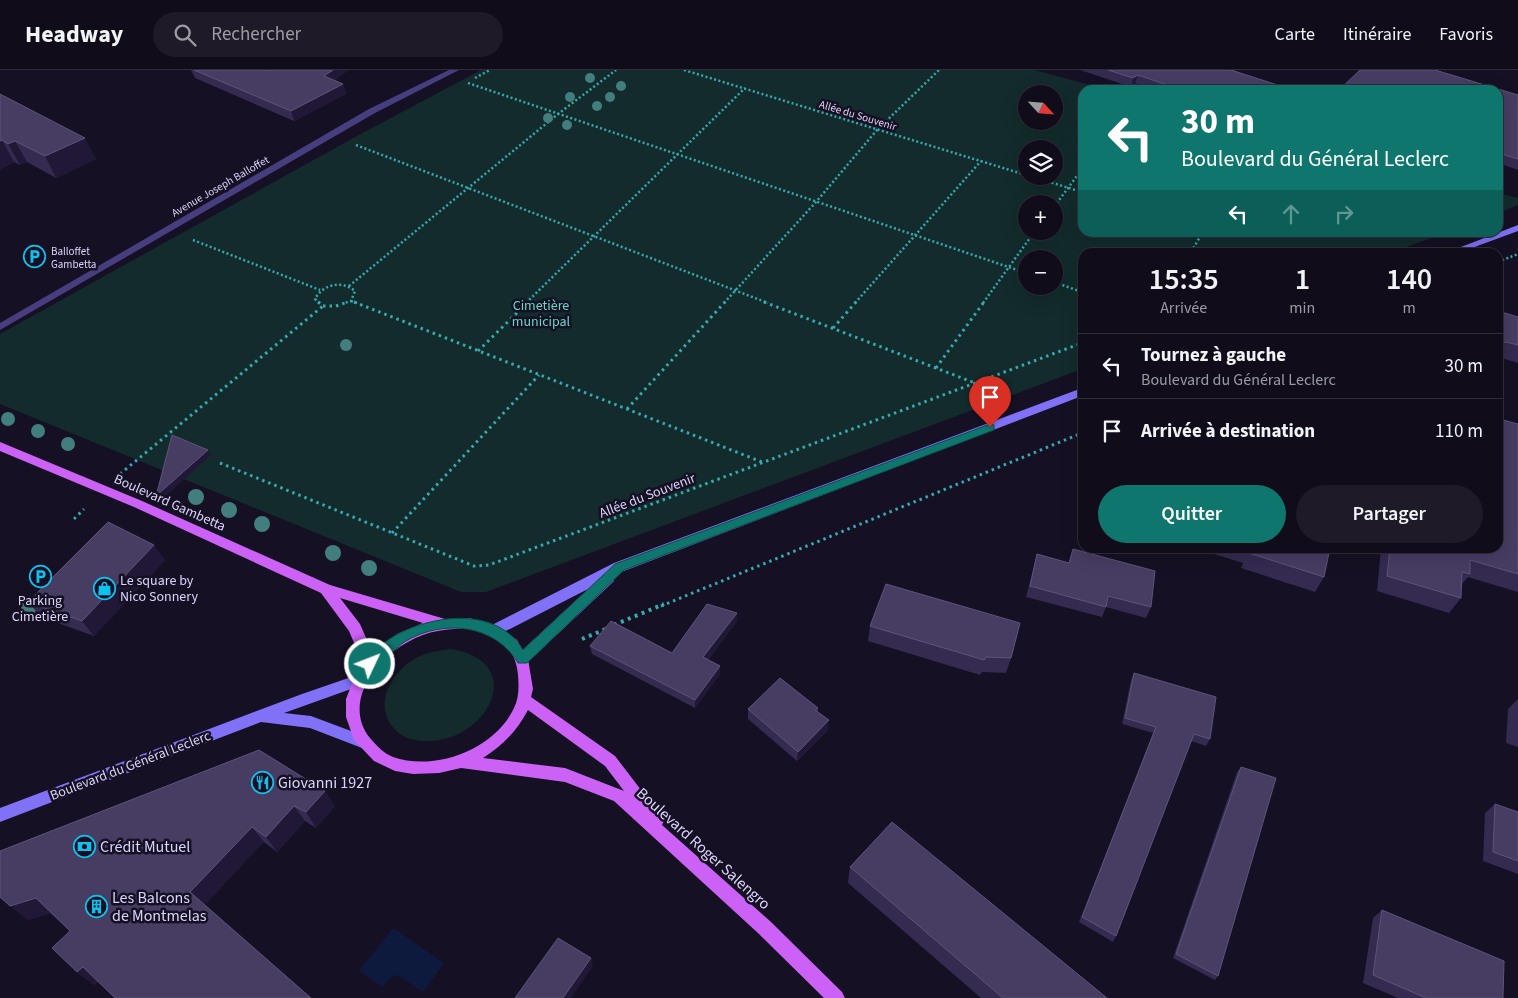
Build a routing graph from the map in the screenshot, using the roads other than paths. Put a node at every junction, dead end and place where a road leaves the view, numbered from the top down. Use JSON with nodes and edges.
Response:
{"nodes":[{"id":1,"x":455,"y":70,"type":"edge"},
{"id":2,"x":1518,"y":228,"type":"edge"},
{"id":3,"x":1503,"y":234,"type":"edge"},
{"id":4,"x":1494,"y":237,"type":"edge"},
{"id":5,"x":1464,"y":248,"type":"edge"},
{"id":6,"x":0,"y":327,"type":"edge"},
{"id":7,"x":1078,"y":394,"type":"edge"},
{"id":8,"x":0,"y":446,"type":"edge"},
{"id":9,"x":620,"y":567,"type":"junction"},
{"id":10,"x":326,"y":589,"type":"junction"},
{"id":11,"x":443,"y":624,"type":"junction"},
{"id":12,"x":493,"y":630,"type":"junction"},
{"id":13,"x":522,"y":659,"type":"junction"},
{"id":14,"x":370,"y":664,"type":"junction"},
{"id":15,"x":360,"y":680,"type":"junction"},
{"id":16,"x":525,"y":700,"type":"junction"},
{"id":17,"x":261,"y":717,"type":"junction"},
{"id":18,"x":362,"y":742,"type":"junction"},
{"id":19,"x":464,"y":762,"type":"junction"},
{"id":20,"x":0,"y":815,"type":"edge"},
{"id":21,"x":673,"y":843,"type":"junction"},
{"id":22,"x":836,"y":998,"type":"edge"}],
"edges":[{"from":1,"to":6,"type":"street","name":"Avenue Joseph Balloffet"},
{"from":2,"to":3,"type":"main road"},
{"from":4,"to":5,"type":"main road"},
{"from":7,"to":9,"type":"main road"},
{"from":8,"to":10,"type":"main road","name":"Boulevard Gambetta"},
{"from":9,"to":12,"type":"main road"},
{"from":9,"to":13,"type":"main road"},
{"from":10,"to":11,"type":"main road","name":"Boulevard Gambetta"},
{"from":10,"to":14,"type":"main road","name":"Boulevard Gambetta"},
{"from":11,"to":12,"type":"main road"},
{"from":11,"to":14,"type":"main road"},
{"from":12,"to":13,"type":"main road"},
{"from":13,"to":16,"type":"main road"},
{"from":14,"to":15,"type":"main road"},
{"from":15,"to":17,"type":"main road","name":"Boulevard du Général Leclerc"},
{"from":15,"to":18,"type":"main road"},
{"from":16,"to":19,"type":"main road"},
{"from":16,"to":21,"type":"main road"},
{"from":17,"to":18,"type":"main road","name":"Boulevard du Général Leclerc"},
{"from":17,"to":20,"type":"main road","name":"Boulevard du Général Leclerc"},
{"from":18,"to":19,"type":"main road"},
{"from":19,"to":21,"type":"main road","name":"Boulevard Roger Salengro"},
{"from":21,"to":22,"type":"main road","name":"Boulevard Roger Salengro"}]}
